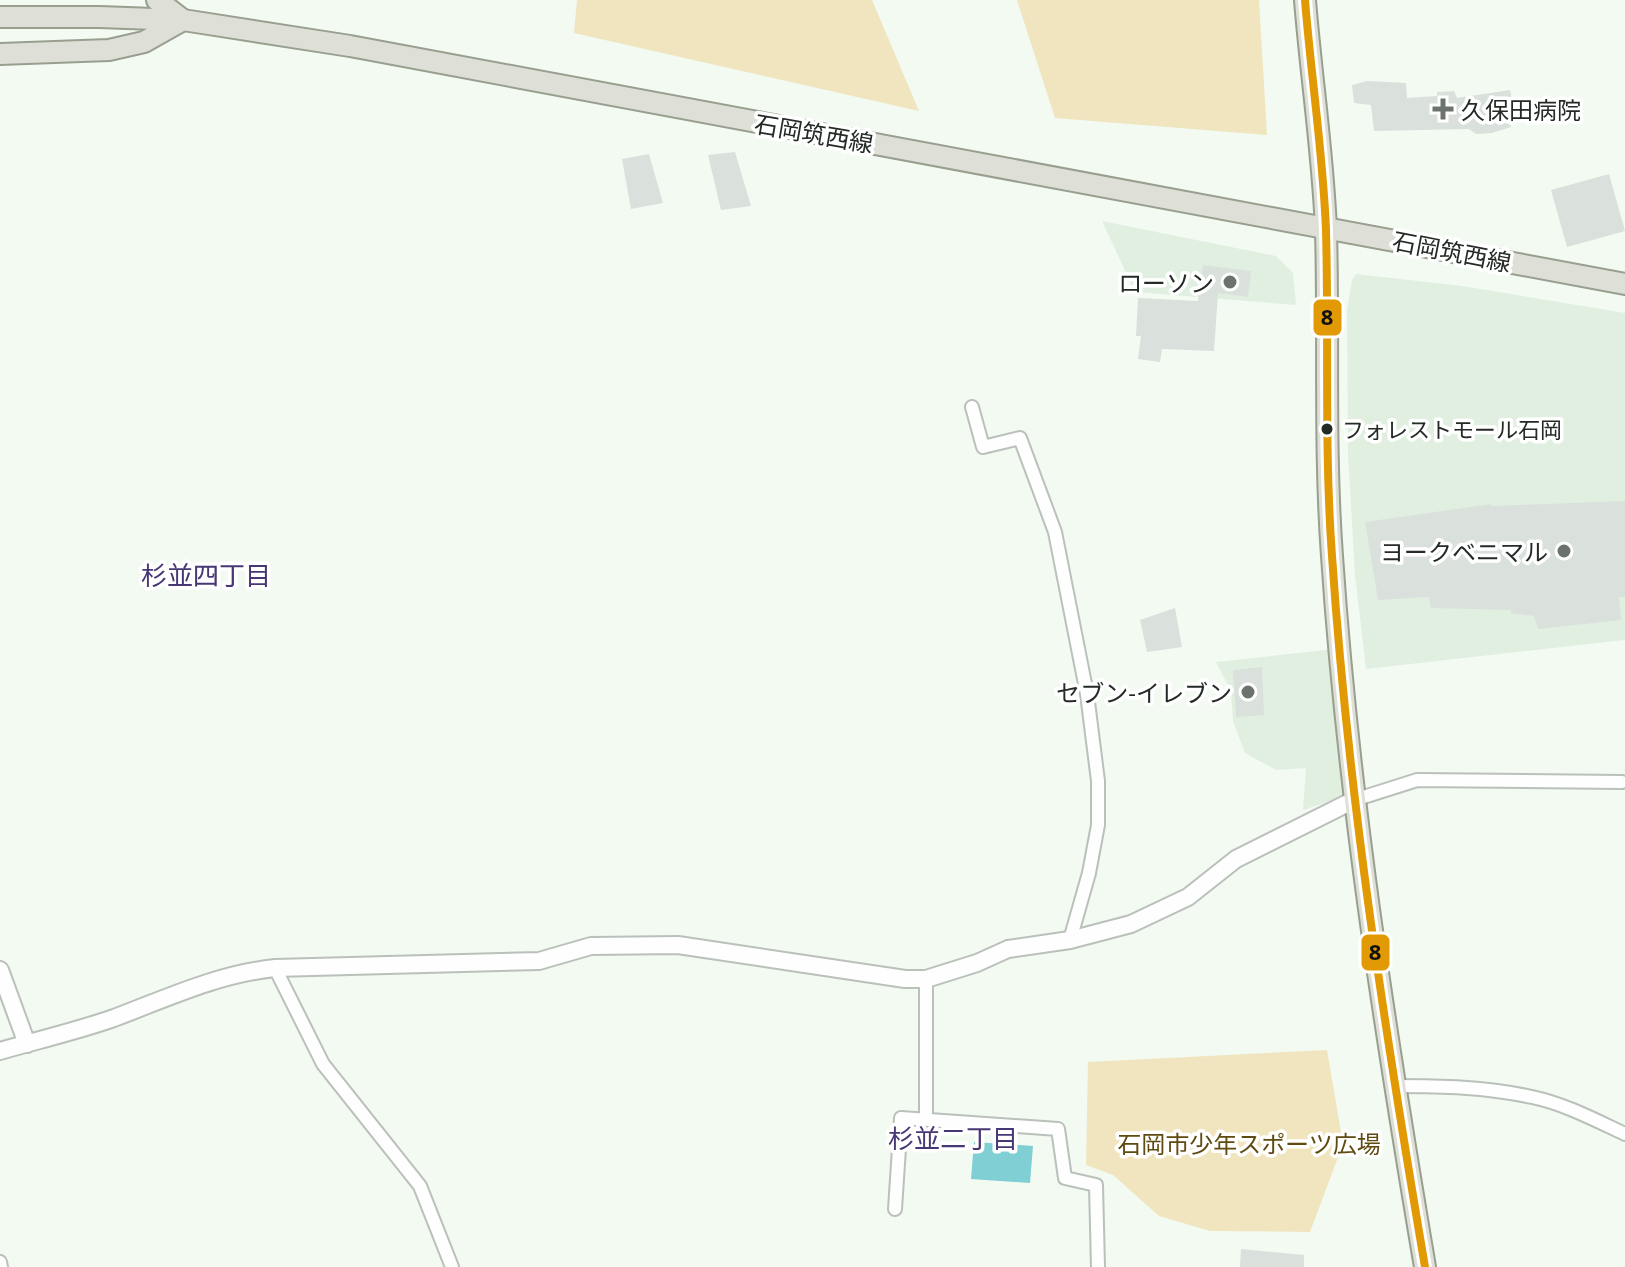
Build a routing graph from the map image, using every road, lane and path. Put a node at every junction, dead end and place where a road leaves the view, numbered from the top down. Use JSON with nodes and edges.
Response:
{"nodes":[{"id":1,"x":157,"y":0,"type":"edge"},
{"id":2,"x":1305,"y":0,"type":"edge"},
{"id":3,"x":0,"y":17,"type":"edge"},
{"id":4,"x":183,"y":20,"type":"junction"},
{"id":5,"x":0,"y":54,"type":"edge"},
{"id":6,"x":1325,"y":227,"type":"junction"},
{"id":7,"x":1625,"y":284,"type":"edge"},
{"id":8,"x":972,"y":407,"type":"dead end"},
{"id":9,"x":1622,"y":782,"type":"dead end"},
{"id":10,"x":1354,"y":800,"type":"junction"},
{"id":11,"x":1070,"y":940,"type":"junction"},
{"id":12,"x":275,"y":968,"type":"junction"},
{"id":13,"x":0,"y":970,"type":"edge"},
{"id":14,"x":926,"y":979,"type":"junction"},
{"id":15,"x":27,"y":1044,"type":"junction"},
{"id":16,"x":0,"y":1051,"type":"edge"},
{"id":17,"x":1395,"y":1086,"type":"junction"},
{"id":18,"x":926,"y":1118,"type":"junction"},
{"id":19,"x":1625,"y":1134,"type":"edge"},
{"id":20,"x":895,"y":1209,"type":"dead end"},
{"id":21,"x":452,"y":1267,"type":"edge"},
{"id":22,"x":1098,"y":1267,"type":"edge"},
{"id":23,"x":1425,"y":1267,"type":"edge"}],
"edges":[{"from":1,"to":4,"type":"main road"},
{"from":2,"to":6,"type":"main road"},
{"from":3,"to":4,"type":"main road","name":"石岡筑西線"},
{"from":4,"to":5,"type":"main road"},
{"from":4,"to":6,"type":"main road","name":"石岡筑西線"},
{"from":6,"to":7,"type":"main road","name":"石岡筑西線"},
{"from":6,"to":10,"type":"main road"},
{"from":8,"to":11,"type":"street"},
{"from":9,"to":10,"type":"street"},
{"from":10,"to":11,"type":"street"},
{"from":10,"to":17,"type":"main road"},
{"from":11,"to":14,"type":"street"},
{"from":12,"to":14,"type":"street"},
{"from":12,"to":15,"type":"street"},
{"from":12,"to":21,"type":"street"},
{"from":13,"to":15,"type":"street"},
{"from":14,"to":18,"type":"street"},
{"from":15,"to":16,"type":"street"},
{"from":17,"to":19,"type":"street"},
{"from":17,"to":23,"type":"main road"},
{"from":18,"to":20,"type":"street"},
{"from":18,"to":22,"type":"street"}]}
